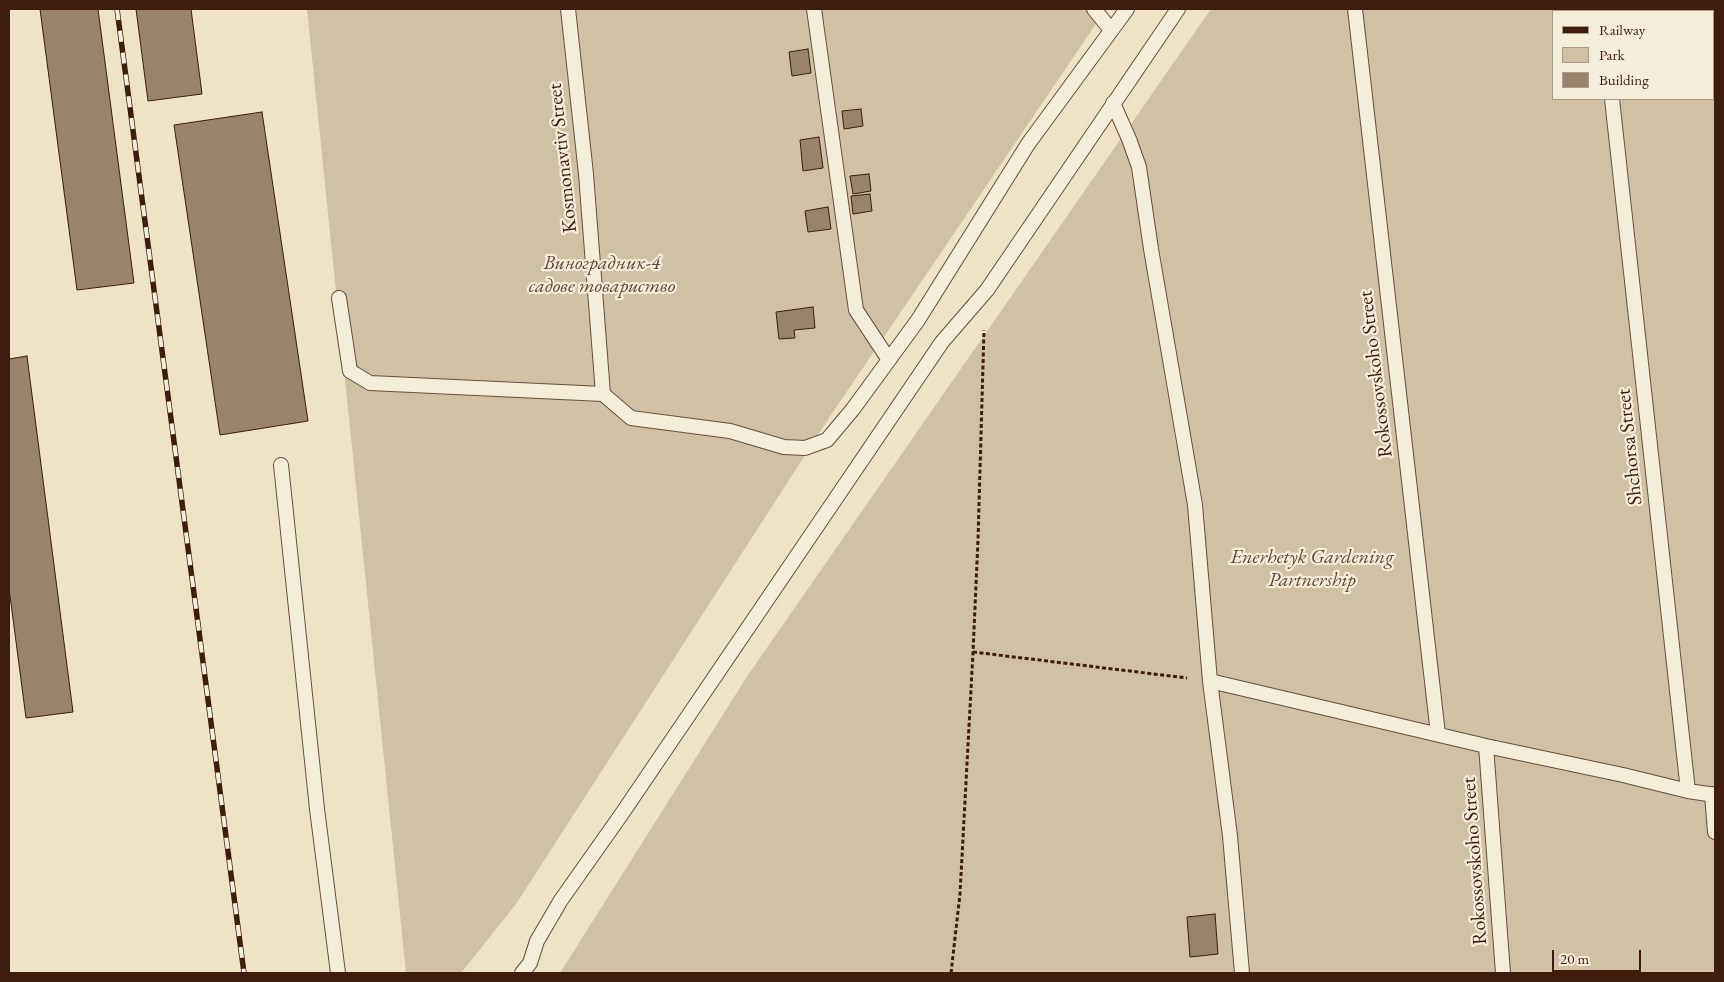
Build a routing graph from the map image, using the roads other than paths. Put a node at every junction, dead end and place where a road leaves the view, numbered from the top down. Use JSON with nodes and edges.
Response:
{"nodes":[{"id":1,"x":568,"y":9,"type":"edge"},
{"id":2,"x":814,"y":9,"type":"edge"},
{"id":3,"x":1094,"y":9,"type":"edge"},
{"id":4,"x":1127,"y":9,"type":"edge"},
{"id":5,"x":1178,"y":9,"type":"edge"},
{"id":6,"x":1355,"y":9,"type":"edge"},
{"id":7,"x":1111,"y":30,"type":"junction"},
{"id":8,"x":1612,"y":100,"type":"edge"},
{"id":9,"x":1112,"y":103,"type":"junction"},
{"id":10,"x":339,"y":298,"type":"dead end"},
{"id":11,"x":890,"y":360,"type":"junction"},
{"id":12,"x":603,"y":394,"type":"junction"},
{"id":13,"x":281,"y":466,"type":"dead end"},
{"id":14,"x":1210,"y":681,"type":"junction"},
{"id":15,"x":1438,"y":734,"type":"junction"},
{"id":16,"x":1486,"y":746,"type":"junction"},
{"id":17,"x":1688,"y":791,"type":"junction"},
{"id":18,"x":1714,"y":794,"type":"edge"},
{"id":19,"x":1715,"y":832,"type":"edge"},
{"id":20,"x":338,"y":973,"type":"edge"},
{"id":21,"x":522,"y":973,"type":"edge"},
{"id":22,"x":1242,"y":973,"type":"edge"},
{"id":23,"x":1503,"y":973,"type":"edge"}],
"edges":[{"from":1,"to":12,"type":"lane","name":"Kosmonavtiv Street"},
{"from":2,"to":11,"type":"lane"},
{"from":3,"to":7,"type":"lane"},
{"from":4,"to":7,"type":"lane"},
{"from":5,"to":9,"type":"lane"},
{"from":6,"to":15,"type":"lane","name":"Rokossovskoho Street"},
{"from":7,"to":11,"type":"lane"},
{"from":8,"to":17,"type":"lane","name":"Shchorsa Street"},
{"from":9,"to":14,"type":"lane"},
{"from":9,"to":21,"type":"lane"},
{"from":10,"to":12,"type":"lane"},
{"from":11,"to":12,"type":"lane"},
{"from":13,"to":20,"type":"lane"},
{"from":14,"to":15,"type":"lane"},
{"from":14,"to":22,"type":"lane"},
{"from":15,"to":16,"type":"lane"},
{"from":16,"to":17,"type":"lane"},
{"from":16,"to":23,"type":"lane","name":"Rokossovskoho Street"},
{"from":17,"to":18,"type":"lane"},
{"from":18,"to":19,"type":"lane"}]}
